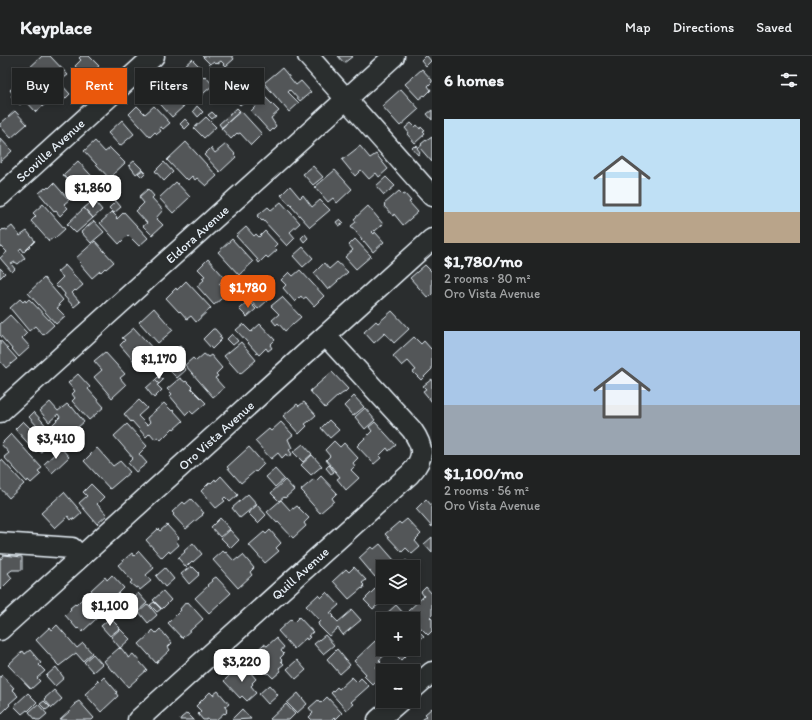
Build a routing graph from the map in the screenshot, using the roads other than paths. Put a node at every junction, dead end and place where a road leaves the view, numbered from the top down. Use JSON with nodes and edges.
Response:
{"nodes":[{"id":1,"x":154,"y":56,"type":"edge"},
{"id":2,"x":308,"y":56,"type":"edge"},
{"id":3,"x":394,"y":56,"type":"edge"},
{"id":4,"x":346,"y":98,"type":"junction"},
{"id":5,"x":0,"y":196,"type":"edge"},
{"id":6,"x":432,"y":196,"type":"edge"},
{"id":7,"x":432,"y":239,"type":"edge"},
{"id":8,"x":326,"y":336,"type":"junction"},
{"id":9,"x":0,"y":412,"type":"edge"},
{"id":10,"x":0,"y":543,"type":"edge"},
{"id":11,"x":80,"y":557,"type":"junction"},
{"id":12,"x":0,"y":630,"type":"edge"},
{"id":13,"x":432,"y":672,"type":"edge"},
{"id":14,"x":420,"y":683,"type":"edge"},
{"id":15,"x":392,"y":708,"type":"edge"},
{"id":16,"x":138,"y":720,"type":"edge"},
{"id":17,"x":378,"y":720,"type":"edge"}],
"edges":[{"from":1,"to":5,"type":"street","name":"Scoville Avenue"},
{"from":2,"to":4,"type":"street"},
{"from":3,"to":4,"type":"street","name":"Eldora Avenue"},
{"from":4,"to":6,"type":"street"},
{"from":4,"to":9,"type":"street","name":"Eldora Avenue"},
{"from":7,"to":8,"type":"street","name":"Oro Vista Avenue"},
{"from":8,"to":11,"type":"street","name":"Oro Vista Avenue"},
{"from":8,"to":16,"type":"street","name":"Quill Avenue"},
{"from":10,"to":11,"type":"street"},
{"from":11,"to":12,"type":"street","name":"Oro Vista Avenue"},
{"from":13,"to":14,"type":"street"},
{"from":15,"to":17,"type":"street"}]}
